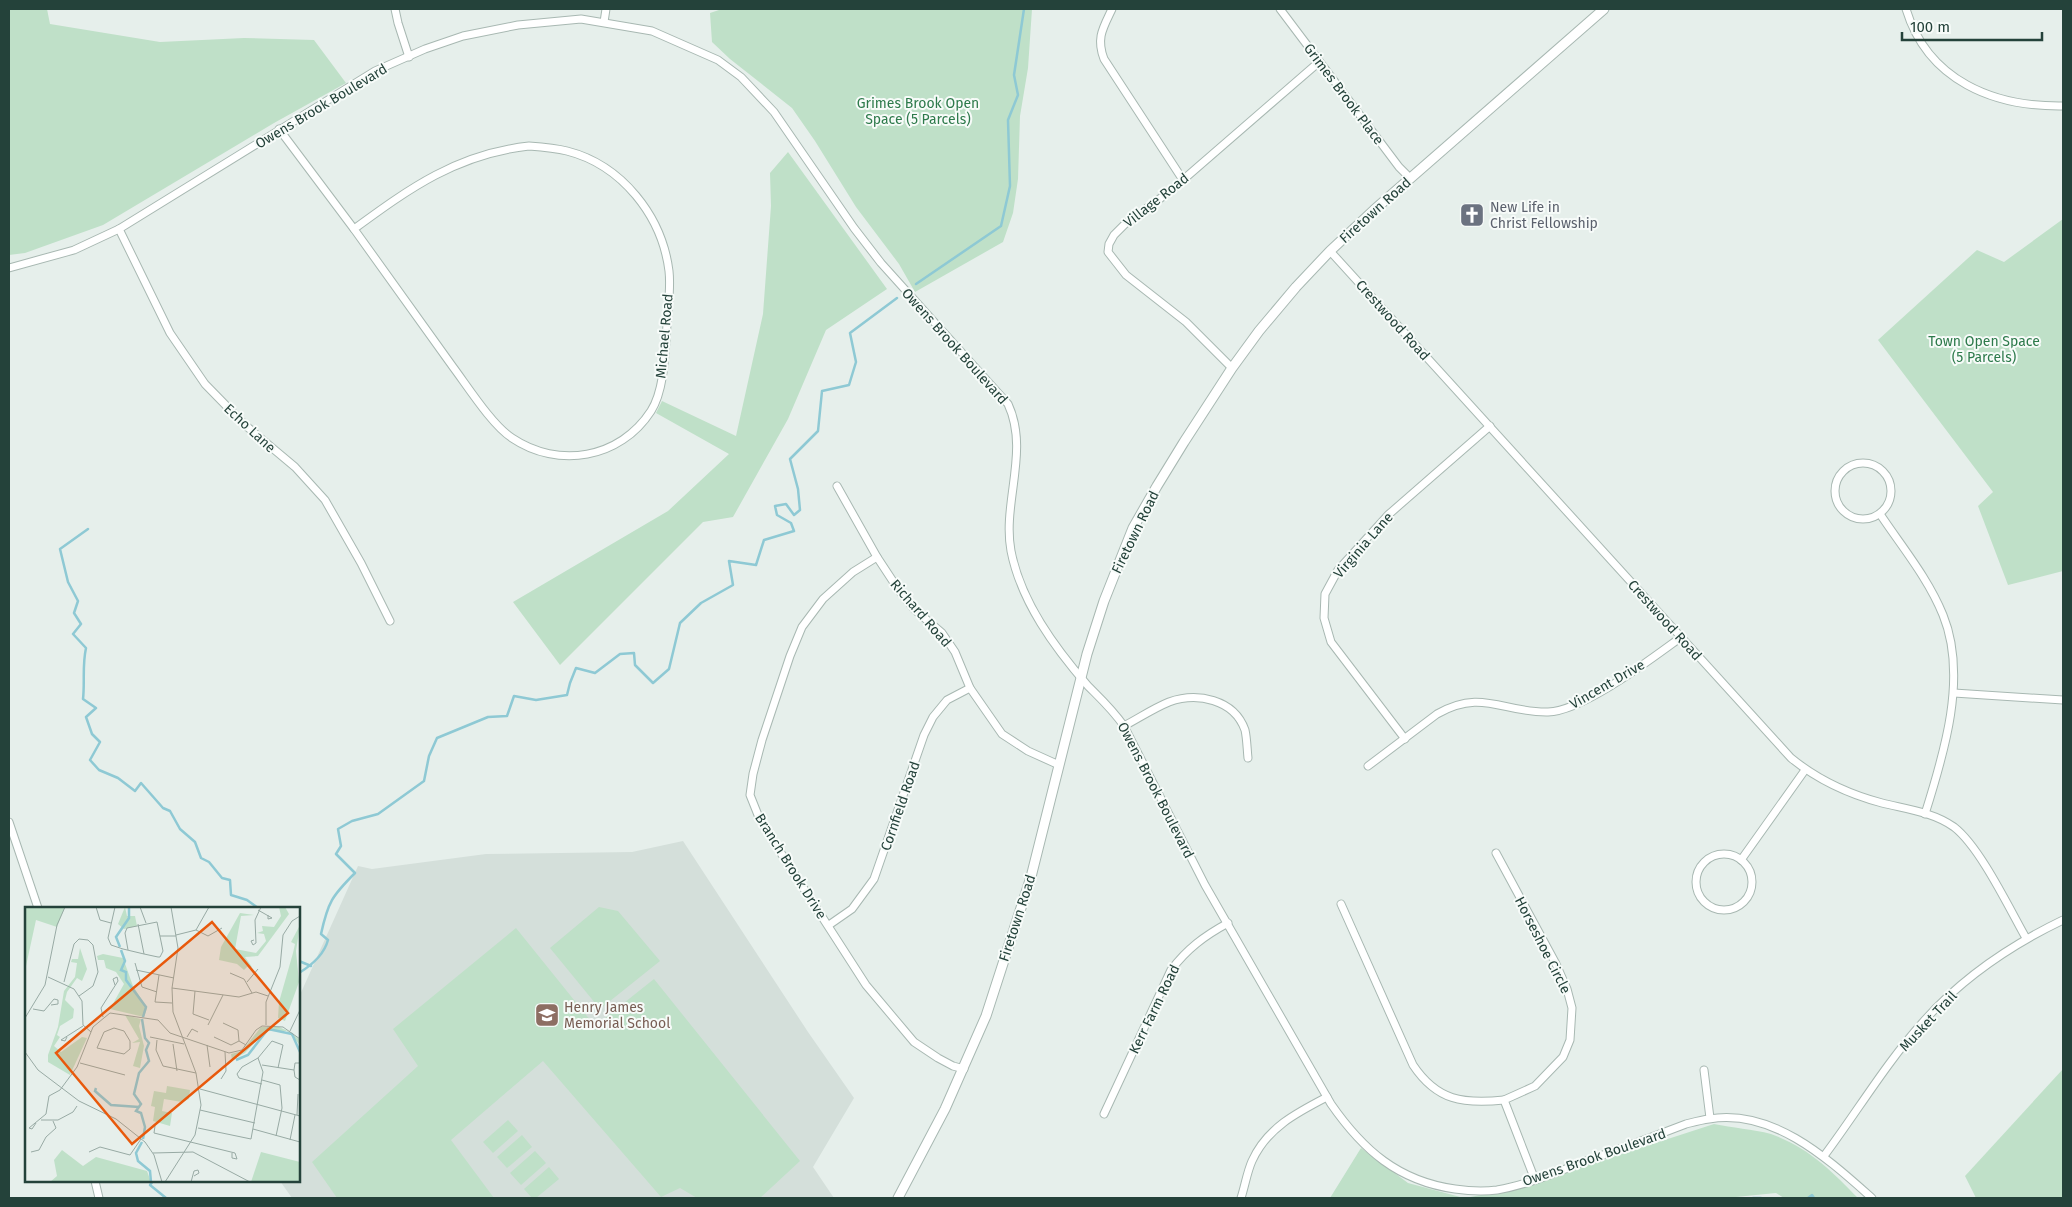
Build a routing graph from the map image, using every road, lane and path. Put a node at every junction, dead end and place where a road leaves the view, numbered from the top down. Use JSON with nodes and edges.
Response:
{"nodes":[{"id":1,"x":395,"y":9,"type":"edge"},
{"id":2,"x":606,"y":9,"type":"edge"},
{"id":3,"x":1112,"y":9,"type":"edge"},
{"id":4,"x":1280,"y":9,"type":"edge"},
{"id":5,"x":1604,"y":9,"type":"edge"},
{"id":6,"x":1906,"y":9,"type":"edge"},
{"id":7,"x":604,"y":22,"type":"junction"},
{"id":8,"x":410,"y":57,"type":"junction"},
{"id":9,"x":1319,"y":62,"type":"junction"},
{"id":10,"x":2063,"y":106,"type":"edge"},
{"id":11,"x":279,"y":130,"type":"junction"},
{"id":12,"x":1410,"y":178,"type":"junction"},
{"id":13,"x":1183,"y":180,"type":"junction"},
{"id":14,"x":119,"y":229,"type":"junction"},
{"id":15,"x":354,"y":229,"type":"junction"},
{"id":16,"x":1330,"y":251,"type":"junction"},
{"id":17,"x":9,"y":268,"type":"edge"},
{"id":18,"x":1232,"y":368,"type":"junction"},
{"id":19,"x":1490,"y":426,"type":"junction"},
{"id":20,"x":837,"y":486,"type":"dead end"},
{"id":21,"x":1880,"y":514,"type":"junction"},
{"id":22,"x":877,"y":557,"type":"junction"},
{"id":23,"x":390,"y":621,"type":"dead end"},
{"id":24,"x":1680,"y":638,"type":"junction"},
{"id":25,"x":1083,"y":679,"type":"junction"},
{"id":26,"x":970,"y":688,"type":"junction"},
{"id":27,"x":1954,"y":693,"type":"junction"},
{"id":28,"x":2063,"y":700,"type":"edge"},
{"id":29,"x":1124,"y":726,"type":"junction"},
{"id":30,"x":1405,"y":739,"type":"junction"},
{"id":31,"x":1248,"y":758,"type":"dead end"},
{"id":32,"x":1059,"y":765,"type":"junction"},
{"id":33,"x":1368,"y":766,"type":"dead end"},
{"id":34,"x":1805,"y":770,"type":"junction"},
{"id":35,"x":1925,"y":814,"type":"junction"},
{"id":36,"x":9,"y":822,"type":"edge"},
{"id":37,"x":1496,"y":853,"type":"dead end"},
{"id":38,"x":1741,"y":860,"type":"junction"},
{"id":39,"x":1341,"y":904,"type":"dead end"},
{"id":40,"x":38,"y":907,"type":"edge"},
{"id":41,"x":2063,"y":920,"type":"edge"},
{"id":42,"x":1228,"y":923,"type":"junction"},
{"id":43,"x":829,"y":925,"type":"junction"},
{"id":44,"x":2026,"y":938,"type":"junction"},
{"id":45,"x":964,"y":1069,"type":"junction"},
{"id":46,"x":1704,"y":1070,"type":"dead end"},
{"id":47,"x":1327,"y":1097,"type":"junction"},
{"id":48,"x":1504,"y":1100,"type":"junction"},
{"id":49,"x":1104,"y":1114,"type":"dead end"},
{"id":50,"x":1710,"y":1118,"type":"junction"},
{"id":51,"x":1824,"y":1156,"type":"junction"},
{"id":52,"x":1535,"y":1180,"type":"junction"},
{"id":53,"x":95,"y":1182,"type":"edge"},
{"id":54,"x":99,"y":1198,"type":"edge"},
{"id":55,"x":898,"y":1198,"type":"edge"},
{"id":56,"x":1241,"y":1198,"type":"edge"},
{"id":57,"x":1872,"y":1198,"type":"edge"}],
"edges":[{"from":1,"to":8,"type":"street"},
{"from":2,"to":7,"type":"street"},
{"from":3,"to":13,"type":"street"},
{"from":4,"to":9,"type":"street","name":"Grimes Brook Place"},
{"from":5,"to":12,"type":"street","name":"Firetown Road"},
{"from":6,"to":10,"type":"street"},
{"from":7,"to":8,"type":"street","name":"Owens Brook Boulevard"},
{"from":7,"to":25,"type":"street","name":"Owens Brook Boulevard"},
{"from":8,"to":11,"type":"street","name":"Owens Brook Boulevard"},
{"from":9,"to":12,"type":"street","name":"Grimes Brook Place"},
{"from":9,"to":13,"type":"street","name":"Village Road"},
{"from":11,"to":14,"type":"street","name":"Owens Brook Boulevard"},
{"from":11,"to":15,"type":"street","name":"Michael Road"},
{"from":12,"to":16,"type":"street","name":"Firetown Road"},
{"from":13,"to":18,"type":"street","name":"Village Road"},
{"from":14,"to":17,"type":"street","name":"Owens Brook Boulevard"},
{"from":14,"to":23,"type":"street","name":"Echo Lane"},
{"from":15,"to":15,"type":"street","name":"Michael Road"},
{"from":16,"to":18,"type":"street","name":"Firetown Road"},
{"from":16,"to":19,"type":"street","name":"Crestwood Road"},
{"from":18,"to":25,"type":"street","name":"Firetown Road"},
{"from":19,"to":24,"type":"street","name":"Crestwood Road"},
{"from":19,"to":30,"type":"street","name":"Virginia Lane"},
{"from":20,"to":22,"type":"street","name":"Richard Road"},
{"from":21,"to":21,"type":"street"},
{"from":21,"to":27,"type":"street"},
{"from":22,"to":26,"type":"street","name":"Richard Road"},
{"from":22,"to":43,"type":"street","name":"Branch Brook Drive"},
{"from":24,"to":30,"type":"street","name":"Vincent Drive"},
{"from":24,"to":34,"type":"street","name":"Crestwood Road"},
{"from":25,"to":29,"type":"street","name":"Owens Brook Boulevard"},
{"from":25,"to":32,"type":"street","name":"Firetown Road"},
{"from":26,"to":32,"type":"street","name":"Richard Road"},
{"from":26,"to":43,"type":"street","name":"Cornfield Road"},
{"from":27,"to":28,"type":"street"},
{"from":27,"to":35,"type":"street"},
{"from":29,"to":31,"type":"street"},
{"from":29,"to":42,"type":"street","name":"Owens Brook Boulevard"},
{"from":30,"to":33,"type":"street","name":"Vincent Drive"},
{"from":32,"to":45,"type":"street","name":"Firetown Road"},
{"from":34,"to":35,"type":"street","name":"Crestwood Road"},
{"from":34,"to":38,"type":"street"},
{"from":35,"to":44,"type":"street","name":"Crestwood Road"},
{"from":36,"to":40,"type":"street"},
{"from":37,"to":48,"type":"street","name":"Horseshoe Circle"},
{"from":38,"to":38,"type":"street"},
{"from":39,"to":48,"type":"street","name":"Horseshoe Circle"},
{"from":41,"to":44,"type":"street","name":"Musket Trail"},
{"from":42,"to":47,"type":"street","name":"Owens Brook Boulevard"},
{"from":42,"to":49,"type":"street","name":"Kerr Farm Road"},
{"from":43,"to":45,"type":"street","name":"Branch Brook Drive"},
{"from":44,"to":51,"type":"street","name":"Musket Trail"},
{"from":45,"to":55,"type":"street","name":"Firetown Road"},
{"from":46,"to":50,"type":"street"},
{"from":47,"to":52,"type":"street","name":"Owens Brook Boulevard"},
{"from":47,"to":56,"type":"street"},
{"from":48,"to":52,"type":"street"},
{"from":50,"to":51,"type":"street","name":"Owens Brook Boulevard"},
{"from":50,"to":52,"type":"street","name":"Owens Brook Boulevard"},
{"from":51,"to":57,"type":"street","name":"Owens Brook Boulevard"},
{"from":53,"to":54,"type":"street"}]}
